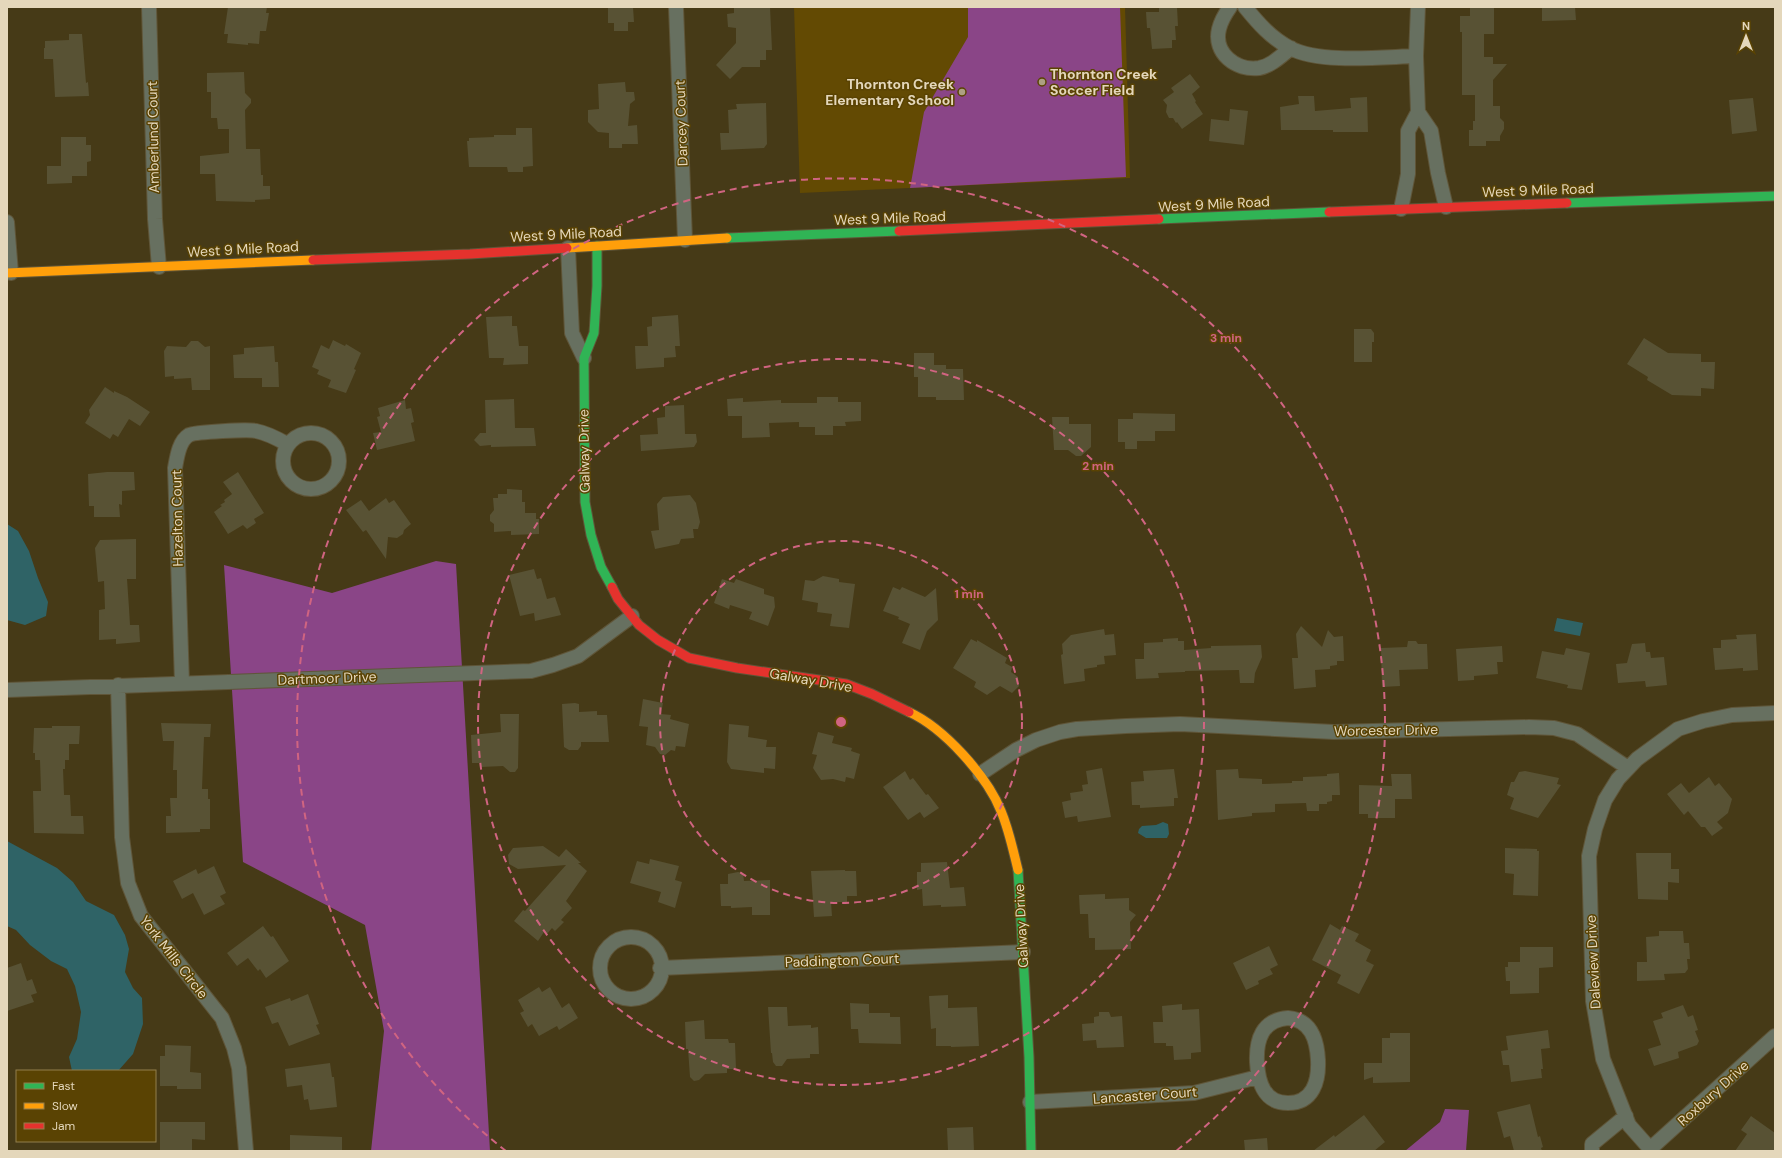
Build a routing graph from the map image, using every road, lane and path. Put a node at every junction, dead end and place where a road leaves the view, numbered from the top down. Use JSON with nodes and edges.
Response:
{"nodes":[{"id":1,"x":149,"y":7,"type":"edge"},
{"id":2,"x":676,"y":7,"type":"edge"},
{"id":3,"x":1230,"y":7,"type":"edge"},
{"id":4,"x":1245,"y":7,"type":"edge"},
{"id":5,"x":1418,"y":7,"type":"edge"},
{"id":6,"x":1290,"y":48,"type":"junction"},
{"id":7,"x":1416,"y":56,"type":"junction"},
{"id":8,"x":1418,"y":112,"type":"junction"},
{"id":9,"x":1775,"y":196,"type":"edge"},
{"id":10,"x":1446,"y":208,"type":"junction"},
{"id":11,"x":1401,"y":210,"type":"junction"},
{"id":12,"x":7,"y":222,"type":"edge"},
{"id":13,"x":685,"y":240,"type":"junction"},
{"id":14,"x":596,"y":246,"type":"junction"},
{"id":15,"x":568,"y":248,"type":"junction"},
{"id":16,"x":159,"y":267,"type":"junction"},
{"id":17,"x":9,"y":273,"type":"edge"},
{"id":18,"x":584,"y":358,"type":"junction"},
{"id":19,"x":287,"y":444,"type":"junction"},
{"id":20,"x":632,"y":616,"type":"junction"},
{"id":21,"x":182,"y":683,"type":"junction"},
{"id":22,"x":118,"y":685,"type":"junction"},
{"id":23,"x":7,"y":690,"type":"edge"},
{"id":24,"x":1775,"y":713,"type":"edge"},
{"id":25,"x":1628,"y":768,"type":"junction"},
{"id":26,"x":980,"y":774,"type":"junction"},
{"id":27,"x":1023,"y":952,"type":"junction"},
{"id":28,"x":660,"y":968,"type":"junction"},
{"id":29,"x":1775,"y":1036,"type":"edge"},
{"id":30,"x":1258,"y":1077,"type":"junction"},
{"id":31,"x":1030,"y":1102,"type":"junction"},
{"id":32,"x":1626,"y":1116,"type":"junction"},
{"id":33,"x":1651,"y":1150,"type":"edge"},
{"id":34,"x":246,"y":1151,"type":"edge"},
{"id":35,"x":1031,"y":1151,"type":"edge"},
{"id":36,"x":1592,"y":1151,"type":"edge"}],
"edges":[{"from":1,"to":16,"type":"street","name":"Amberlund Court"},
{"from":2,"to":13,"type":"street","name":"Darcey Court"},
{"from":3,"to":6,"type":"street"},
{"from":4,"to":6,"type":"street"},
{"from":5,"to":7,"type":"street"},
{"from":6,"to":7,"type":"street"},
{"from":7,"to":8,"type":"street"},
{"from":8,"to":10,"type":"street"},
{"from":8,"to":11,"type":"street"},
{"from":9,"to":10,"type":"street","name":"West 9 Mile Road"},
{"from":10,"to":11,"type":"street","name":"West 9 Mile Road"},
{"from":11,"to":13,"type":"street","name":"West 9 Mile Road"},
{"from":12,"to":17,"type":"street"},
{"from":13,"to":14,"type":"street","name":"West 9 Mile Road"},
{"from":14,"to":15,"type":"street","name":"West 9 Mile Road"},
{"from":14,"to":18,"type":"street","name":"Galway Drive"},
{"from":15,"to":16,"type":"street","name":"West 9 Mile Road"},
{"from":15,"to":18,"type":"street","name":"Galway Drive"},
{"from":16,"to":17,"type":"street","name":"West 9 Mile Road"},
{"from":18,"to":20,"type":"street","name":"Galway Drive"},
{"from":19,"to":19,"type":"street"},
{"from":19,"to":21,"type":"street","name":"Hazelton Court"},
{"from":20,"to":21,"type":"street","name":"Dartmoor Drive"},
{"from":20,"to":26,"type":"street","name":"Galway Drive"},
{"from":21,"to":22,"type":"street","name":"Dartmoor Drive"},
{"from":22,"to":23,"type":"street","name":"Dartmoor Drive"},
{"from":22,"to":34,"type":"street","name":"York Mills Circle"},
{"from":24,"to":25,"type":"street"},
{"from":25,"to":26,"type":"street","name":"Worcester Drive"},
{"from":25,"to":32,"type":"street","name":"Daleview Drive"},
{"from":26,"to":27,"type":"street","name":"Galway Drive"},
{"from":27,"to":28,"type":"street","name":"Paddington Court"},
{"from":27,"to":31,"type":"street","name":"Galway Drive"},
{"from":28,"to":28,"type":"street"},
{"from":29,"to":33,"type":"street","name":"Roxbury Drive"},
{"from":30,"to":30,"type":"street"},
{"from":30,"to":31,"type":"street","name":"Lancaster Court"},
{"from":31,"to":35,"type":"street","name":"Galway Drive"},
{"from":32,"to":33,"type":"street","name":"Daleview Drive"},
{"from":32,"to":36,"type":"street"}]}
